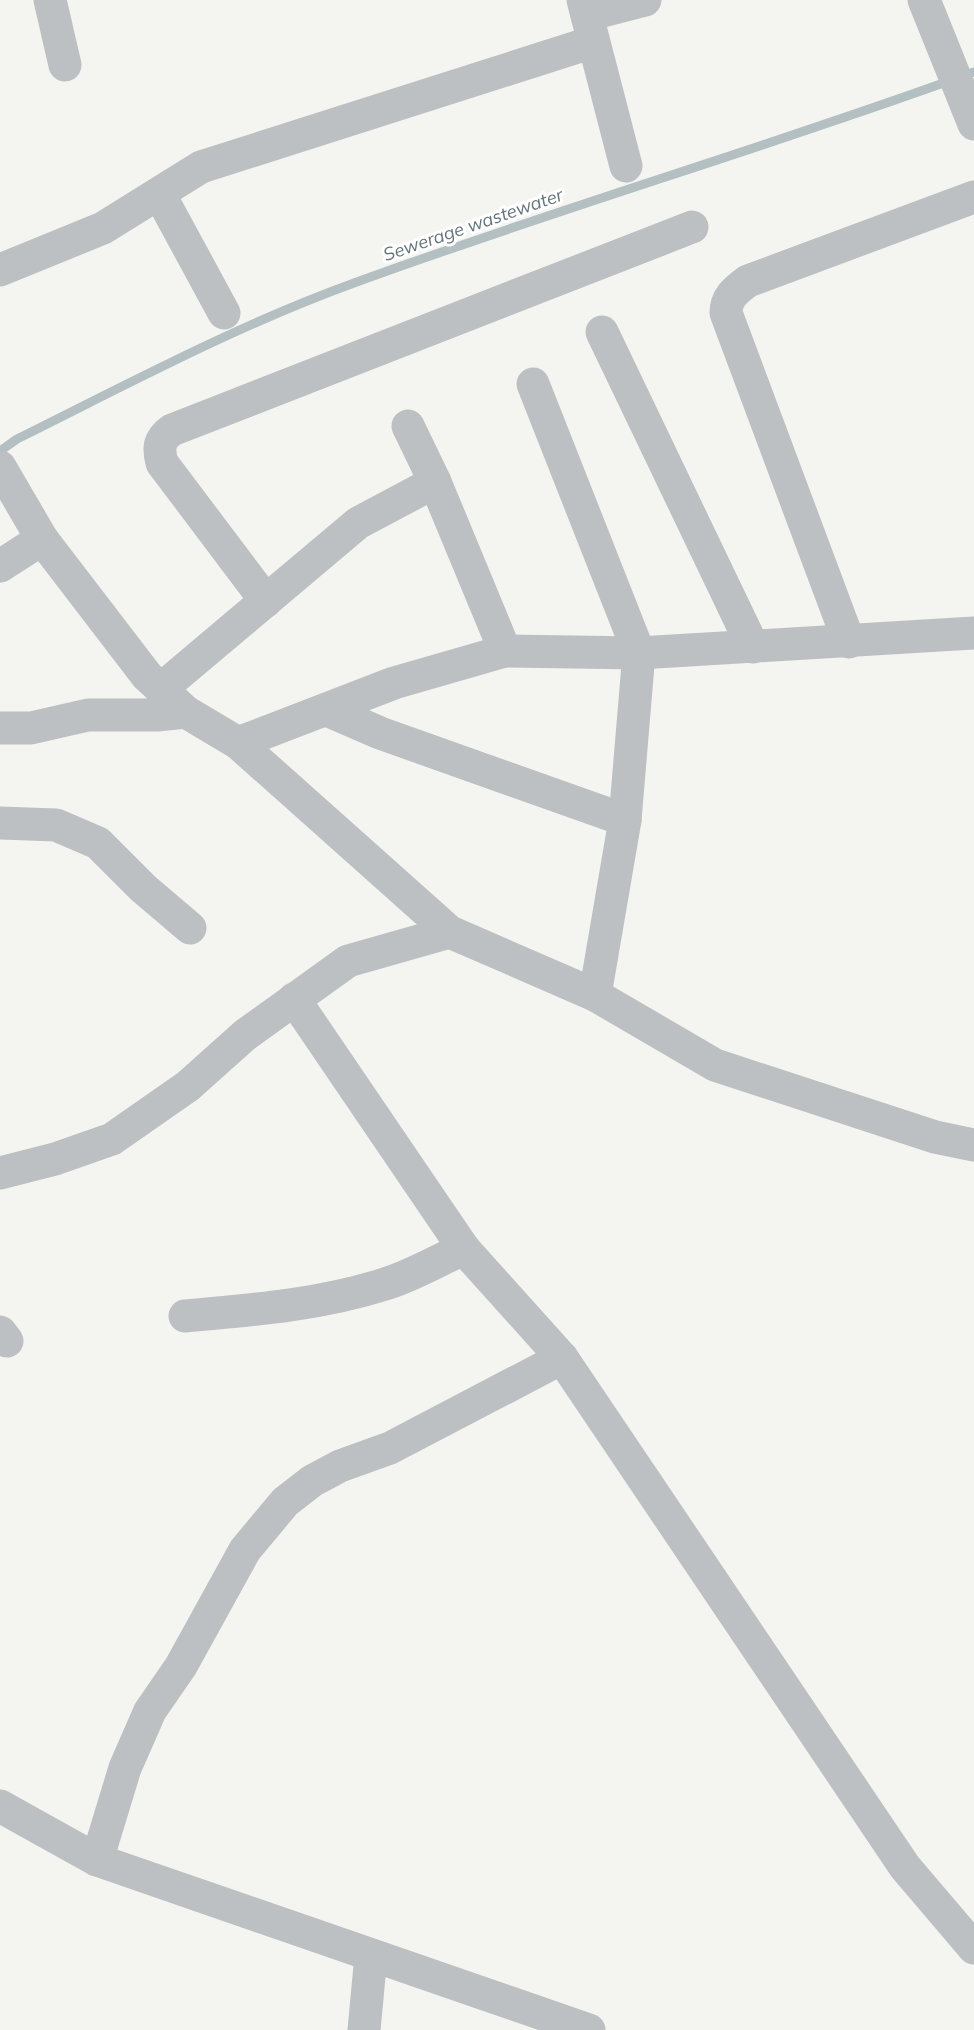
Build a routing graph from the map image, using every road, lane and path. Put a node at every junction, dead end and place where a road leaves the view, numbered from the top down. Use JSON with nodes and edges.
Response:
{"nodes":[{"id":1,"x":50,"y":0,"type":"edge"},
{"id":2,"x":645,"y":0,"type":"edge"},
{"id":3,"x":924,"y":0,"type":"edge"},
{"id":4,"x":588,"y":19,"type":"edge"},
{"id":5,"x":65,"y":65,"type":"dead end"},
{"id":6,"x":974,"y":124,"type":"edge"},
{"id":7,"x":626,"y":166,"type":"dead end"},
{"id":8,"x":159,"y":195,"type":"junction"},
{"id":9,"x":974,"y":197,"type":"edge"},
{"id":10,"x":692,"y":227,"type":"dead end"},
{"id":11,"x":0,"y":270,"type":"edge"},
{"id":12,"x":224,"y":313,"type":"dead end"},
{"id":13,"x":602,"y":332,"type":"dead end"},
{"id":14,"x":534,"y":384,"type":"dead end"},
{"id":15,"x":408,"y":426,"type":"dead end"},
{"id":16,"x":0,"y":467,"type":"edge"},
{"id":17,"x":435,"y":482,"type":"junction"},
{"id":18,"x":42,"y":539,"type":"junction"},
{"id":19,"x":0,"y":566,"type":"edge"},
{"id":20,"x":266,"y":601,"type":"junction"},
{"id":21,"x":974,"y":633,"type":"edge"},
{"id":22,"x":849,"y":642,"type":"junction"},
{"id":23,"x":753,"y":647,"type":"junction"},
{"id":24,"x":505,"y":651,"type":"junction"},
{"id":25,"x":639,"y":653,"type":"junction"},
{"id":26,"x":161,"y":689,"type":"junction"},
{"id":27,"x":327,"y":710,"type":"junction"},
{"id":28,"x":186,"y":712,"type":"junction"},
{"id":29,"x":0,"y":728,"type":"edge"},
{"id":30,"x":238,"y":743,"type":"junction"},
{"id":31,"x":625,"y":820,"type":"junction"},
{"id":32,"x":0,"y":823,"type":"edge"},
{"id":33,"x":190,"y":928,"type":"dead end"},
{"id":34,"x":450,"y":932,"type":"junction"},
{"id":35,"x":595,"y":995,"type":"junction"},
{"id":36,"x":294,"y":999,"type":"junction"},
{"id":37,"x":974,"y":1145,"type":"edge"},
{"id":38,"x":0,"y":1173,"type":"edge"},
{"id":39,"x":464,"y":1249,"type":"junction"},
{"id":40,"x":185,"y":1316,"type":"dead end"},
{"id":41,"x":562,"y":1358,"type":"junction"},
{"id":42,"x":0,"y":1806,"type":"edge"},
{"id":43,"x":97,"y":1860,"type":"junction"},
{"id":44,"x":974,"y":1948,"type":"edge"},
{"id":45,"x":371,"y":1954,"type":"junction"},
{"id":46,"x":364,"y":2030,"type":"edge"},
{"id":47,"x":589,"y":2030,"type":"edge"}],
"edges":[{"from":1,"to":5,"type":"street"},
{"from":2,"to":4,"type":"street"},
{"from":3,"to":6,"type":"street"},
{"from":4,"to":7,"type":"street"},
{"from":4,"to":8,"type":"street"},
{"from":8,"to":11,"type":"street"},
{"from":8,"to":12,"type":"street"},
{"from":9,"to":22,"type":"street"},
{"from":10,"to":20,"type":"street"},
{"from":13,"to":23,"type":"street"},
{"from":14,"to":25,"type":"street"},
{"from":15,"to":17,"type":"street"},
{"from":16,"to":18,"type":"street"},
{"from":17,"to":20,"type":"street"},
{"from":17,"to":24,"type":"street"},
{"from":18,"to":19,"type":"street"},
{"from":18,"to":26,"type":"street"},
{"from":20,"to":26,"type":"street"},
{"from":21,"to":22,"type":"street"},
{"from":22,"to":23,"type":"street"},
{"from":23,"to":25,"type":"street"},
{"from":24,"to":25,"type":"street"},
{"from":24,"to":27,"type":"street"},
{"from":25,"to":31,"type":"street"},
{"from":26,"to":28,"type":"street"},
{"from":27,"to":30,"type":"street"},
{"from":27,"to":31,"type":"street"},
{"from":28,"to":29,"type":"street"},
{"from":28,"to":30,"type":"street"},
{"from":30,"to":34,"type":"street"},
{"from":31,"to":35,"type":"street"},
{"from":32,"to":33,"type":"street"},
{"from":34,"to":35,"type":"street"},
{"from":34,"to":36,"type":"street"},
{"from":35,"to":37,"type":"street"},
{"from":36,"to":38,"type":"street"},
{"from":36,"to":39,"type":"street"},
{"from":39,"to":40,"type":"street"},
{"from":39,"to":41,"type":"street"},
{"from":41,"to":43,"type":"street"},
{"from":41,"to":44,"type":"street"},
{"from":42,"to":43,"type":"street"},
{"from":43,"to":45,"type":"street"},
{"from":45,"to":46,"type":"street"},
{"from":45,"to":47,"type":"street"}]}
